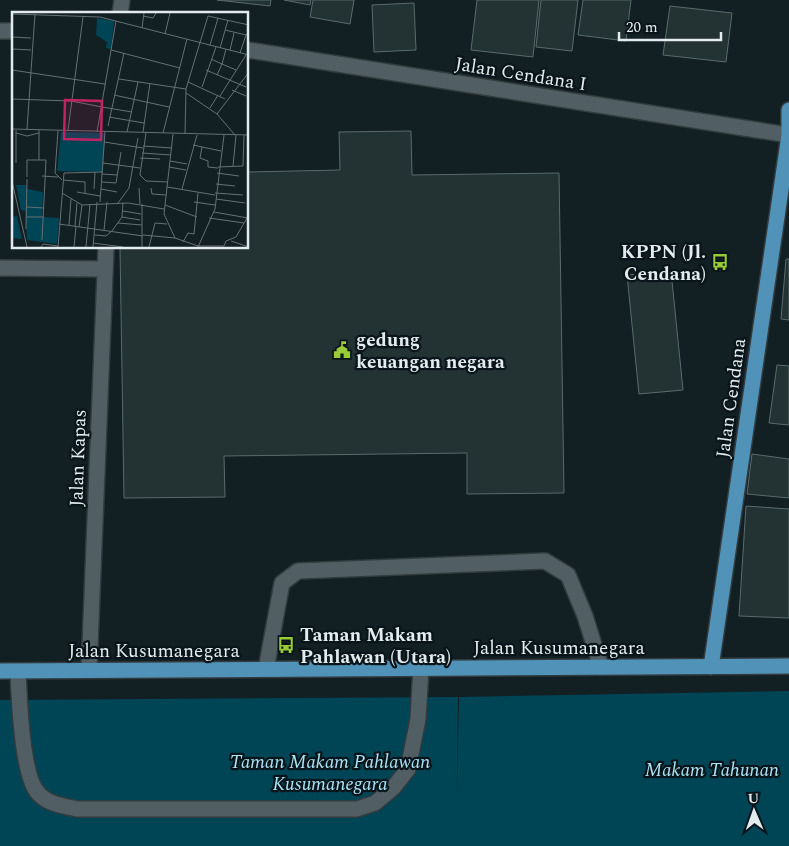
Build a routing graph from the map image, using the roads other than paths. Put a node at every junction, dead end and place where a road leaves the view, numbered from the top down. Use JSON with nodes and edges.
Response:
{"nodes":[{"id":1,"x":249,"y":50,"type":"edge"},
{"id":2,"x":789,"y":114,"type":"edge"},
{"id":3,"x":789,"y":135,"type":"edge"},
{"id":4,"x":106,"y":249,"type":"edge"},
{"id":5,"x":0,"y":268,"type":"edge"},
{"id":6,"x":105,"y":269,"type":"junction"},
{"id":7,"x":789,"y":666,"type":"edge"},
{"id":8,"x":601,"y":667,"type":"junction"},
{"id":9,"x":711,"y":667,"type":"junction"},
{"id":10,"x":421,"y":668,"type":"junction"},
{"id":11,"x":266,"y":669,"type":"junction"},
{"id":12,"x":89,"y":670,"type":"junction"},
{"id":13,"x":0,"y":671,"type":"edge"},
{"id":14,"x":18,"y":671,"type":"junction"}],
"edges":[{"from":1,"to":3,"type":"street","name":"Jalan Cendana I"},
{"from":2,"to":3,"type":"main road","name":"Jalan Cendana"},
{"from":3,"to":9,"type":"main road","name":"Jalan Cendana"},
{"from":4,"to":6,"type":"street","name":"Jalan Kapas"},
{"from":5,"to":6,"type":"street"},
{"from":6,"to":12,"type":"street","name":"Jalan Kapas"},
{"from":7,"to":9,"type":"main road","name":"Jalan Kusumanegara"},
{"from":8,"to":9,"type":"main road","name":"Jalan Kusumanegara"},
{"from":8,"to":10,"type":"main road","name":"Jalan Kusumanegara"},
{"from":8,"to":11,"type":"street"},
{"from":10,"to":11,"type":"main road","name":"Jalan Kusumanegara"},
{"from":10,"to":14,"type":"street"},
{"from":11,"to":12,"type":"main road","name":"Jalan Kusumanegara"},
{"from":12,"to":14,"type":"main road","name":"Jalan Kusumanegara"},
{"from":13,"to":14,"type":"main road","name":"Jalan Kusumanegara"}]}
